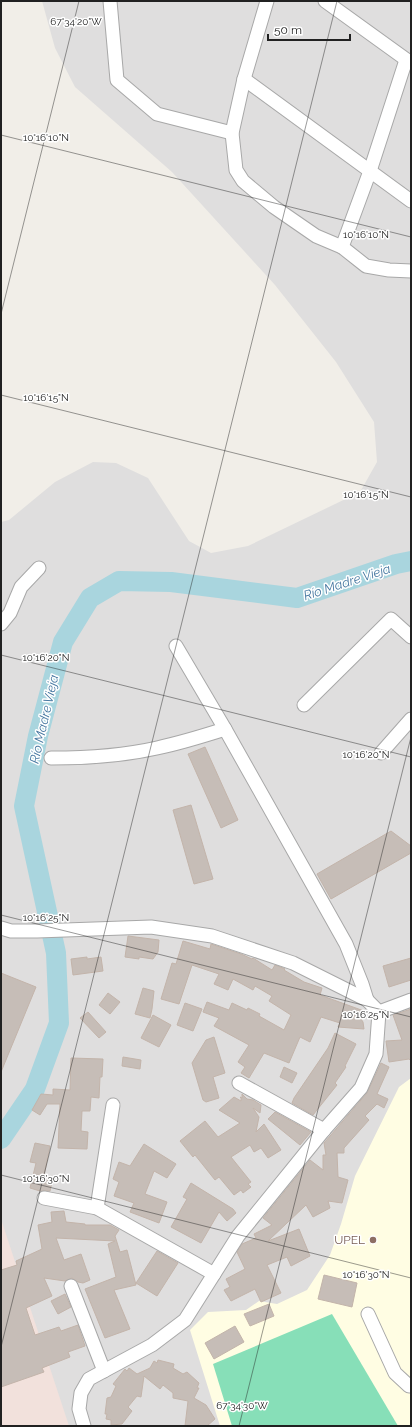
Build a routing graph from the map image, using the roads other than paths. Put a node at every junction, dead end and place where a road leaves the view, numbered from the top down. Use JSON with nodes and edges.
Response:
{"nodes":[{"id":1,"x":110,"y":1,"type":"edge"},
{"id":2,"x":268,"y":1,"type":"edge"},
{"id":3,"x":325,"y":1,"type":"edge"},
{"id":4,"x":409,"y":61,"type":"edge"},
{"id":5,"x":244,"y":79,"type":"junction"},
{"id":6,"x":232,"y":133,"type":"junction"},
{"id":7,"x":370,"y":171,"type":"junction"},
{"id":8,"x":411,"y":201,"type":"edge"},
{"id":9,"x":342,"y":247,"type":"junction"},
{"id":10,"x":411,"y":271,"type":"edge"},
{"id":11,"x":40,"y":568,"type":"dead end"},
{"id":12,"x":1,"y":624,"type":"edge"},
{"id":13,"x":411,"y":637,"type":"edge"},
{"id":14,"x":176,"y":646,"type":"dead end"},
{"id":15,"x":304,"y":706,"type":"dead end"},
{"id":16,"x":411,"y":719,"type":"edge"},
{"id":17,"x":225,"y":729,"type":"junction"},
{"id":18,"x":382,"y":753,"type":"dead end"},
{"id":19,"x":51,"y":758,"type":"dead end"},
{"id":20,"x":1,"y":928,"type":"edge"},
{"id":21,"x":367,"y":1000,"type":"junction"},
{"id":22,"x":411,"y":1000,"type":"edge"},
{"id":23,"x":380,"y":1012,"type":"junction"},
{"id":24,"x":239,"y":1083,"type":"dead end"},
{"id":25,"x":113,"y":1105,"type":"dead end"},
{"id":26,"x":324,"y":1130,"type":"junction"},
{"id":27,"x":44,"y":1198,"type":"dead end"},
{"id":28,"x":97,"y":1208,"type":"junction"},
{"id":29,"x":214,"y":1274,"type":"junction"},
{"id":30,"x":71,"y":1286,"type":"dead end"},
{"id":31,"x":368,"y":1314,"type":"dead end"},
{"id":32,"x":104,"y":1371,"type":"junction"},
{"id":33,"x":411,"y":1386,"type":"edge"},
{"id":34,"x":84,"y":1426,"type":"edge"}],
"edges":[{"from":1,"to":6,"type":"street"},
{"from":2,"to":5,"type":"street"},
{"from":3,"to":4,"type":"street"},
{"from":4,"to":7,"type":"street"},
{"from":5,"to":6,"type":"street"},
{"from":5,"to":7,"type":"street"},
{"from":6,"to":9,"type":"street"},
{"from":7,"to":8,"type":"street"},
{"from":7,"to":9,"type":"street"},
{"from":9,"to":10,"type":"street"},
{"from":11,"to":12,"type":"street"},
{"from":13,"to":15,"type":"street"},
{"from":14,"to":17,"type":"street"},
{"from":16,"to":18,"type":"street"},
{"from":17,"to":19,"type":"street"},
{"from":17,"to":21,"type":"street"},
{"from":20,"to":21,"type":"street"},
{"from":21,"to":23,"type":"street"},
{"from":22,"to":23,"type":"street"},
{"from":23,"to":26,"type":"street"},
{"from":24,"to":26,"type":"street"},
{"from":25,"to":28,"type":"street"},
{"from":26,"to":29,"type":"street"},
{"from":27,"to":28,"type":"street"},
{"from":28,"to":29,"type":"street"},
{"from":29,"to":32,"type":"street"},
{"from":30,"to":32,"type":"street"},
{"from":31,"to":33,"type":"street"},
{"from":32,"to":34,"type":"street"}]}
